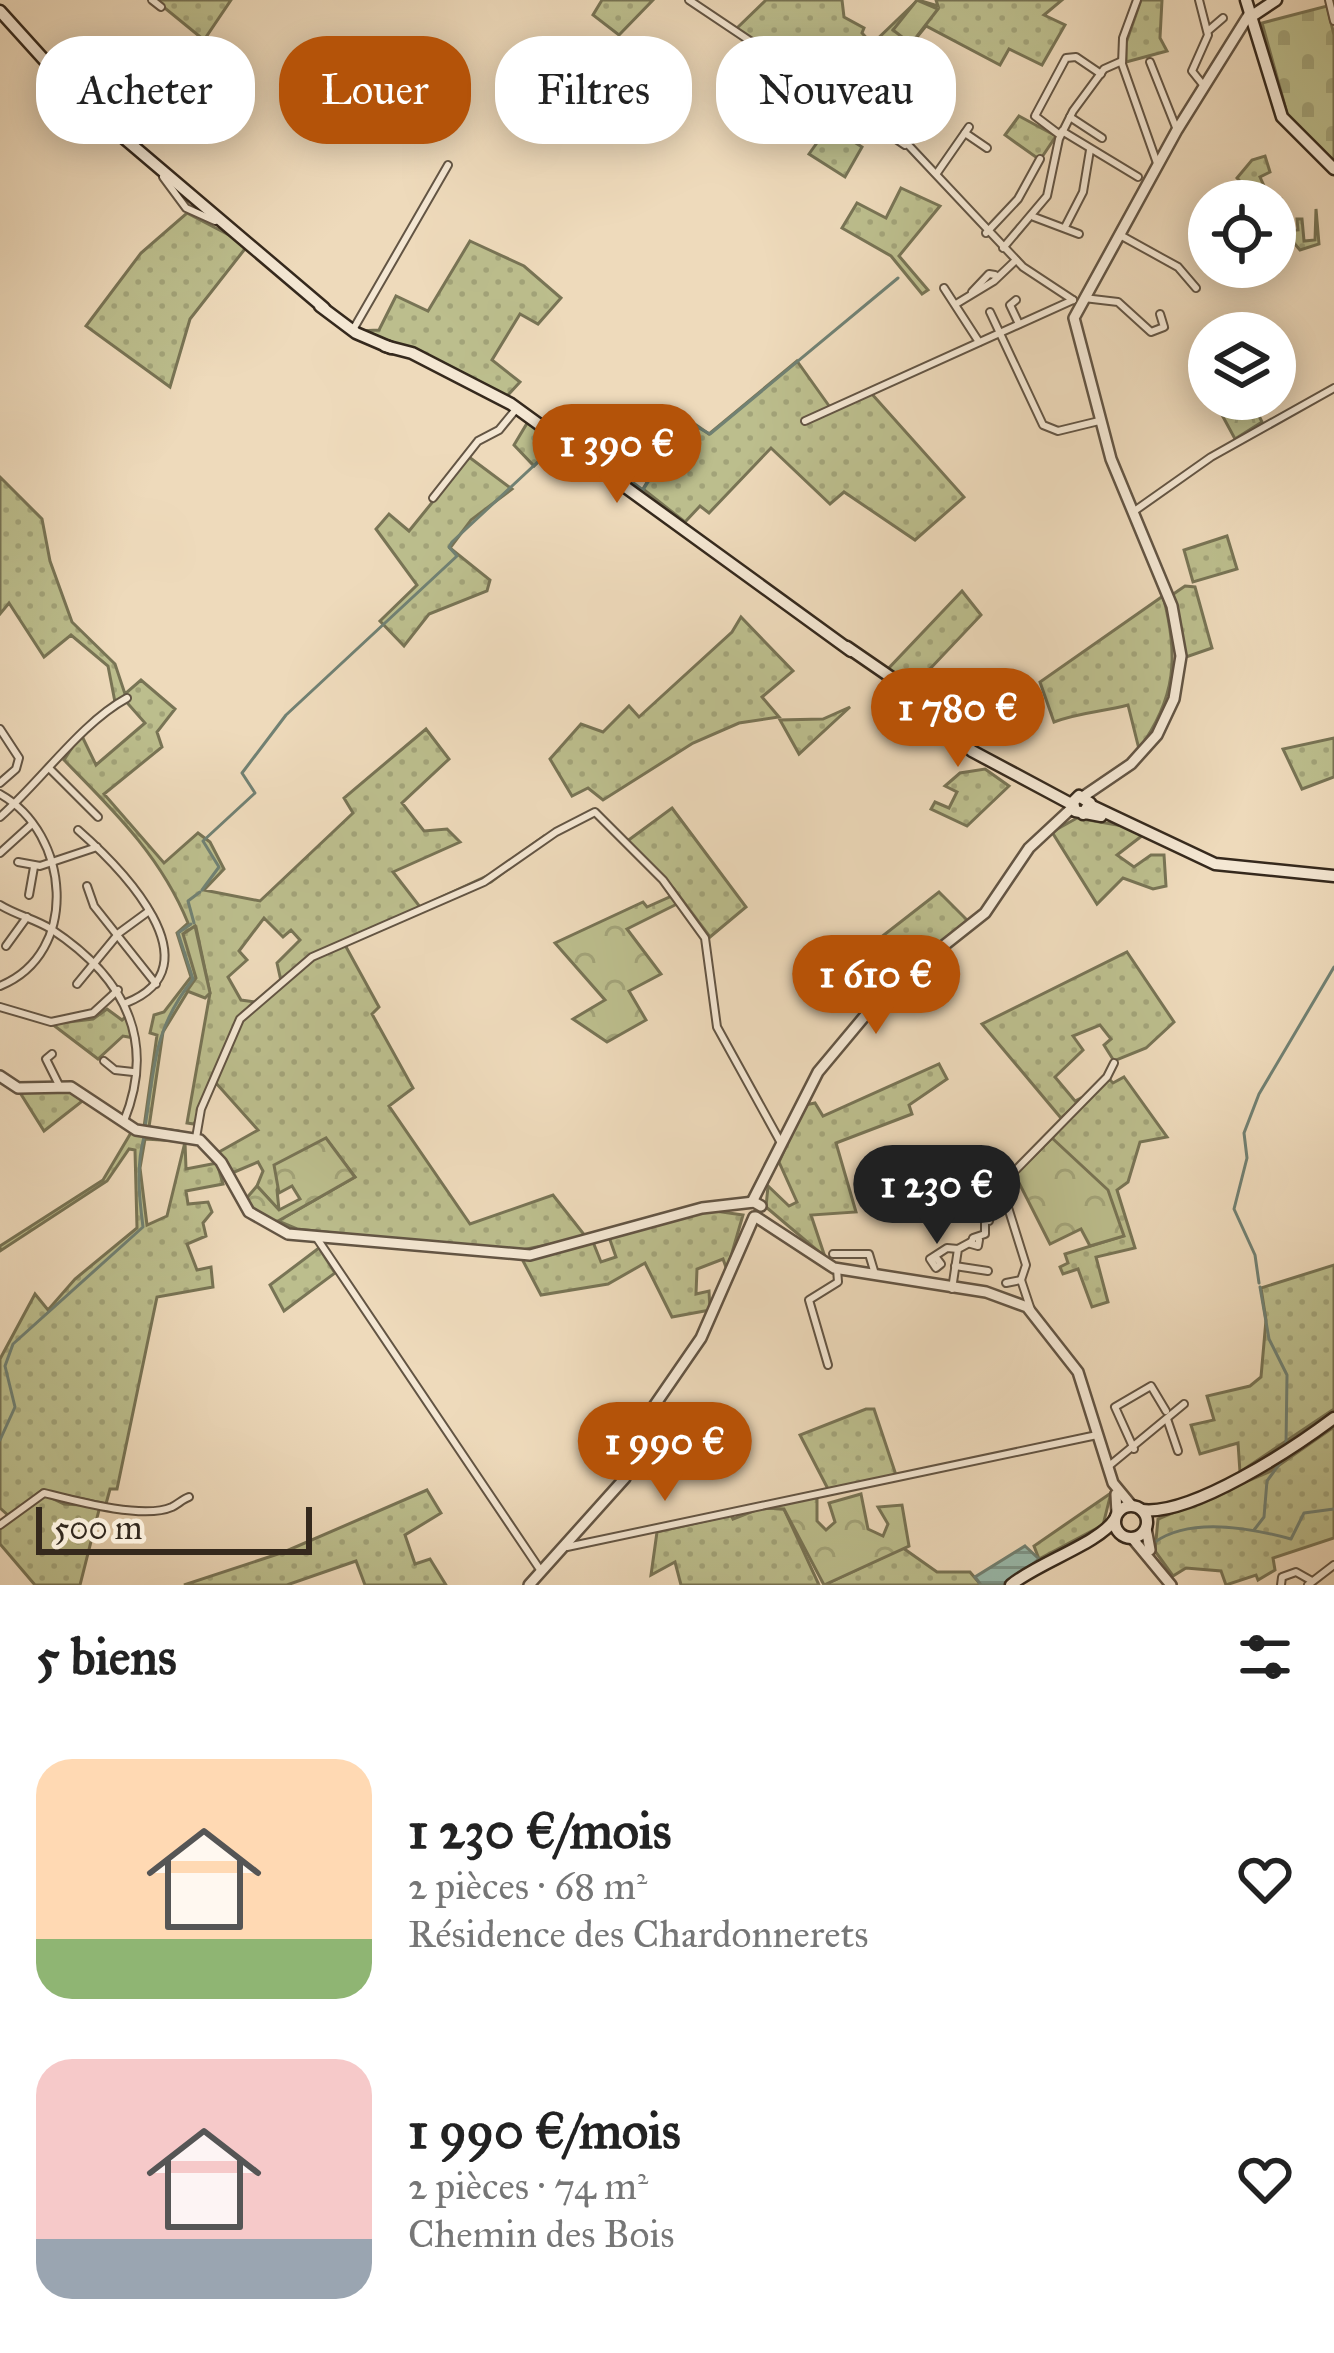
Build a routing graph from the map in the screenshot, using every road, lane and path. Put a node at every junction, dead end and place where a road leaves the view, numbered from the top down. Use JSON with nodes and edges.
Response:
{"nodes":[{"id":1,"x":152,"y":0,"type":"edge"},
{"id":2,"x":689,"y":0,"type":"edge"},
{"id":3,"x":1137,"y":0,"type":"edge"},
{"id":4,"x":1199,"y":0,"type":"edge"},
{"id":5,"x":1274,"y":0,"type":"edge"},
{"id":6,"x":1329,"y":0,"type":"edge"},
{"id":7,"x":161,"y":7,"type":"dead end"},
{"id":8,"x":1251,"y":10,"type":"edge"},
{"id":9,"x":0,"y":11,"type":"edge"},
{"id":10,"x":1223,"y":18,"type":"dead end"},
{"id":11,"x":1334,"y":21,"type":"edge"},
{"id":12,"x":1208,"y":30,"type":"junction"},
{"id":13,"x":1122,"y":61,"type":"junction"},
{"id":14,"x":1150,"y":62,"type":"dead end"},
{"id":15,"x":1101,"y":74,"type":"junction"},
{"id":16,"x":1204,"y":86,"type":"junction"},
{"id":17,"x":1070,"y":116,"type":"junction"},
{"id":18,"x":1177,"y":130,"type":"junction"},
{"id":19,"x":1062,"y":133,"type":"junction"},
{"id":20,"x":1102,"y":138,"type":"dead end"},
{"id":21,"x":987,"y":148,"type":"dead end"},
{"id":22,"x":1090,"y":150,"type":"junction"},
{"id":23,"x":1040,"y":159,"type":"dead end"},
{"id":24,"x":1159,"y":163,"type":"junction"},
{"id":25,"x":448,"y":165,"type":"dead end"},
{"id":26,"x":1334,"y":169,"type":"edge"},
{"id":27,"x":937,"y":173,"type":"junction"},
{"id":28,"x":1138,"y":177,"type":"dead end"},
{"id":29,"x":1034,"y":217,"type":"junction"},
{"id":30,"x":1065,"y":227,"type":"junction"},
{"id":31,"x":986,"y":232,"type":"junction"},
{"id":32,"x":1078,"y":234,"type":"dead end"},
{"id":33,"x":1120,"y":235,"type":"junction"},
{"id":34,"x":1004,"y":248,"type":"junction"},
{"id":35,"x":1016,"y":260,"type":"junction"},
{"id":36,"x":1188,"y":279,"type":"edge"},
{"id":37,"x":944,"y":287,"type":"dead end"},
{"id":38,"x":1016,"y":300,"type":"dead end"},
{"id":39,"x":1079,"y":300,"type":"junction"},
{"id":40,"x":956,"y":304,"type":"junction"},
{"id":41,"x":990,"y":312,"type":"dead end"},
{"id":42,"x":1160,"y":314,"type":"dead end"},
{"id":43,"x":1019,"y":324,"type":"junction"},
{"id":44,"x":353,"y":331,"type":"junction"},
{"id":45,"x":999,"y":334,"type":"junction"},
{"id":46,"x":980,"y":342,"type":"junction"},
{"id":47,"x":1334,"y":388,"type":"edge"},
{"id":48,"x":517,"y":408,"type":"junction"},
{"id":49,"x":805,"y":421,"type":"dead end"},
{"id":50,"x":1099,"y":421,"type":"junction"},
{"id":51,"x":434,"y":498,"type":"dead end"},
{"id":52,"x":1132,"y":512,"type":"junction"},
{"id":53,"x":127,"y":698,"type":"dead end"},
{"id":54,"x":0,"y":729,"type":"edge"},
{"id":55,"x":52,"y":770,"type":"junction"},
{"id":56,"x":0,"y":783,"type":"edge"},
{"id":57,"x":0,"y":794,"type":"edge"},
{"id":58,"x":14,"y":804,"type":"junction"},
{"id":59,"x":1082,"y":805,"type":"junction"},
{"id":60,"x":0,"y":817,"type":"edge"},
{"id":61,"x":98,"y":817,"type":"dead end"},
{"id":62,"x":32,"y":824,"type":"junction"},
{"id":63,"x":78,"y":830,"type":"dead end"},
{"id":64,"x":97,"y":847,"type":"junction"},
{"id":65,"x":0,"y":853,"type":"edge"},
{"id":66,"x":18,"y":862,"type":"dead end"},
{"id":67,"x":54,"y":863,"type":"junction"},
{"id":68,"x":34,"y":867,"type":"junction"},
{"id":69,"x":1334,"y":876,"type":"edge"},
{"id":70,"x":88,"y":886,"type":"dead end"},
{"id":71,"x":29,"y":895,"type":"dead end"},
{"id":72,"x":1,"y":908,"type":"edge"},
{"id":73,"x":149,"y":910,"type":"junction"},
{"id":74,"x":27,"y":917,"type":"junction"},
{"id":75,"x":52,"y":930,"type":"junction"},
{"id":76,"x":116,"y":935,"type":"junction"},
{"id":77,"x":6,"y":946,"type":"dead end"},
{"id":78,"x":94,"y":966,"type":"junction"},
{"id":79,"x":77,"y":983,"type":"dead end"},
{"id":80,"x":156,"y":984,"type":"junction"},
{"id":81,"x":0,"y":986,"type":"edge"},
{"id":82,"x":118,"y":990,"type":"junction"},
{"id":83,"x":126,"y":1003,"type":"junction"},
{"id":84,"x":0,"y":1007,"type":"edge"},
{"id":85,"x":52,"y":1054,"type":"dead end"},
{"id":86,"x":104,"y":1061,"type":"dead end"},
{"id":87,"x":1114,"y":1064,"type":"dead end"},
{"id":88,"x":133,"y":1072,"type":"junction"},
{"id":89,"x":0,"y":1076,"type":"edge"},
{"id":90,"x":59,"y":1085,"type":"junction"},
{"id":91,"x":122,"y":1123,"type":"junction"},
{"id":92,"x":196,"y":1138,"type":"junction"},
{"id":93,"x":781,"y":1144,"type":"junction"},
{"id":94,"x":754,"y":1209,"type":"junction"},
{"id":95,"x":988,"y":1221,"type":"dead end"},
{"id":96,"x":316,"y":1237,"type":"junction"},
{"id":97,"x":958,"y":1249,"type":"junction"},
{"id":98,"x":833,"y":1254,"type":"dead end"},
{"id":99,"x":935,"y":1256,"type":"dead end"},
{"id":100,"x":955,"y":1267,"type":"junction"},
{"id":101,"x":837,"y":1269,"type":"junction"},
{"id":102,"x":988,"y":1270,"type":"dead end"},
{"id":103,"x":875,"y":1276,"type":"junction"},
{"id":104,"x":1022,"y":1280,"type":"junction"},
{"id":105,"x":1006,"y":1283,"type":"dead end"},
{"id":106,"x":952,"y":1287,"type":"junction"},
{"id":107,"x":1030,"y":1312,"type":"junction"},
{"id":108,"x":828,"y":1365,"type":"dead end"},
{"id":109,"x":1184,"y":1404,"type":"dead end"},
{"id":110,"x":1166,"y":1415,"type":"junction"},
{"id":111,"x":1334,"y":1418,"type":"edge"},
{"id":112,"x":1097,"y":1435,"type":"junction"},
{"id":113,"x":1134,"y":1449,"type":"junction"},
{"id":114,"x":1178,"y":1451,"type":"dead end"},
{"id":115,"x":1107,"y":1467,"type":"junction"},
{"id":116,"x":1113,"y":1483,"type":"junction"},
{"id":117,"x":189,"y":1497,"type":"dead end"},
{"id":118,"x":1175,"y":1504,"type":"junction"},
{"id":119,"x":1137,"y":1508,"type":"junction"},
{"id":120,"x":1116,"y":1516,"type":"junction"},
{"id":121,"x":0,"y":1525,"type":"edge"},
{"id":122,"x":1147,"y":1526,"type":"junction"},
{"id":123,"x":1127,"y":1537,"type":"junction"},
{"id":124,"x":1082,"y":1542,"type":"junction"},
{"id":125,"x":560,"y":1548,"type":"junction"},
{"id":126,"x":1155,"y":1560,"type":"junction"},
{"id":127,"x":1334,"y":1565,"type":"edge"},
{"id":128,"x":541,"y":1571,"type":"junction"},
{"id":129,"x":1310,"y":1583,"type":"edge"},
{"id":130,"x":529,"y":1585,"type":"edge"},
{"id":131,"x":1011,"y":1585,"type":"edge"},
{"id":132,"x":1172,"y":1585,"type":"edge"},
{"id":133,"x":1281,"y":1585,"type":"edge"}],
"edges":[{"from":1,"to":7,"type":"street"},
{"from":2,"to":27,"type":"street"},
{"from":3,"to":13,"type":"street"},
{"from":4,"to":12,"type":"street"},
{"from":5,"to":8,"type":"main road"},
{"from":6,"to":11,"type":"street"},
{"from":8,"to":16,"type":"street"},
{"from":8,"to":26,"type":"main road"},
{"from":9,"to":44,"type":"main road"},
{"from":10,"to":12,"type":"street"},
{"from":12,"to":16,"type":"street"},
{"from":13,"to":15,"type":"street"},
{"from":13,"to":24,"type":"street"},
{"from":14,"to":18,"type":"street"},
{"from":15,"to":17,"type":"street"},
{"from":15,"to":19,"type":"street"},
{"from":16,"to":18,"type":"street"},
{"from":17,"to":19,"type":"street"},
{"from":17,"to":20,"type":"street"},
{"from":18,"to":24,"type":"street"},
{"from":19,"to":22,"type":"street"},
{"from":19,"to":29,"type":"street"},
{"from":21,"to":27,"type":"street"},
{"from":22,"to":28,"type":"street"},
{"from":22,"to":30,"type":"street"},
{"from":23,"to":31,"type":"street"},
{"from":24,"to":33,"type":"street"},
{"from":25,"to":44,"type":"street"},
{"from":27,"to":31,"type":"street"},
{"from":29,"to":30,"type":"street"},
{"from":29,"to":34,"type":"street"},
{"from":30,"to":32,"type":"street"},
{"from":31,"to":34,"type":"street"},
{"from":33,"to":36,"type":"street"},
{"from":33,"to":39,"type":"street"},
{"from":34,"to":35,"type":"street"},
{"from":35,"to":39,"type":"street"},
{"from":35,"to":40,"type":"street"},
{"from":37,"to":40,"type":"street"},
{"from":38,"to":43,"type":"street"},
{"from":39,"to":42,"type":"street"},
{"from":39,"to":43,"type":"street"},
{"from":39,"to":50,"type":"street"},
{"from":40,"to":46,"type":"street"},
{"from":41,"to":45,"type":"street"},
{"from":43,"to":45,"type":"street"},
{"from":44,"to":48,"type":"main road"},
{"from":45,"to":46,"type":"street"},
{"from":45,"to":50,"type":"street"},
{"from":46,"to":49,"type":"street"},
{"from":47,"to":52,"type":"street"},
{"from":48,"to":51,"type":"street"},
{"from":48,"to":59,"type":"main road"},
{"from":50,"to":52,"type":"street"},
{"from":52,"to":59,"type":"street"},
{"from":53,"to":55,"type":"street"},
{"from":54,"to":56,"type":"street"},
{"from":55,"to":58,"type":"street"},
{"from":55,"to":61,"type":"street"},
{"from":57,"to":58,"type":"street"},
{"from":58,"to":60,"type":"street"},
{"from":58,"to":62,"type":"street"},
{"from":59,"to":69,"type":"main road"},
{"from":59,"to":93,"type":"street"},
{"from":62,"to":65,"type":"street"},
{"from":62,"to":67,"type":"street"},
{"from":63,"to":64,"type":"street"},
{"from":64,"to":67,"type":"street"},
{"from":64,"to":73,"type":"street"},
{"from":66,"to":68,"type":"street"},
{"from":67,"to":68,"type":"street"},
{"from":67,"to":75,"type":"street"},
{"from":68,"to":71,"type":"street"},
{"from":70,"to":76,"type":"street"},
{"from":72,"to":74,"type":"street"},
{"from":73,"to":76,"type":"street"},
{"from":73,"to":80,"type":"street"},
{"from":74,"to":75,"type":"street"},
{"from":74,"to":77,"type":"street"},
{"from":75,"to":78,"type":"street"},
{"from":75,"to":81,"type":"street"},
{"from":76,"to":78,"type":"street"},
{"from":76,"to":80,"type":"street"},
{"from":78,"to":79,"type":"street"},
{"from":78,"to":82,"type":"street"},
{"from":80,"to":83,"type":"street"},
{"from":82,"to":83,"type":"street"},
{"from":82,"to":84,"type":"street"},
{"from":83,"to":88,"type":"street"},
{"from":85,"to":90,"type":"street"},
{"from":86,"to":88,"type":"street"},
{"from":87,"to":104,"type":"street"},
{"from":88,"to":91,"type":"street"},
{"from":89,"to":90,"type":"street"},
{"from":90,"to":91,"type":"street"},
{"from":91,"to":92,"type":"street"},
{"from":92,"to":93,"type":"street"},
{"from":92,"to":96,"type":"street"},
{"from":93,"to":94,"type":"street"},
{"from":94,"to":96,"type":"street"},
{"from":94,"to":101,"type":"street"},
{"from":94,"to":125,"type":"street"},
{"from":95,"to":97,"type":"street"},
{"from":96,"to":128,"type":"street"},
{"from":97,"to":99,"type":"street"},
{"from":97,"to":100,"type":"street"},
{"from":98,"to":103,"type":"street"},
{"from":100,"to":102,"type":"street"},
{"from":100,"to":106,"type":"street"},
{"from":101,"to":103,"type":"street"},
{"from":101,"to":108,"type":"street"},
{"from":103,"to":106,"type":"street"},
{"from":104,"to":105,"type":"street"},
{"from":104,"to":107,"type":"street"},
{"from":106,"to":107,"type":"street"},
{"from":107,"to":112,"type":"street"},
{"from":109,"to":110,"type":"street"},
{"from":110,"to":113,"type":"street"},
{"from":110,"to":113,"type":"street"},
{"from":110,"to":114,"type":"street"},
{"from":111,"to":118,"type":"main road"},
{"from":112,"to":115,"type":"street"},
{"from":112,"to":125,"type":"street"},
{"from":113,"to":115,"type":"street"},
{"from":115,"to":116,"type":"street"},
{"from":116,"to":119,"type":"street"},
{"from":116,"to":120,"type":"street"},
{"from":117,"to":121,"type":"street"},
{"from":118,"to":119,"type":"main road"},
{"from":118,"to":122,"type":"main road"},
{"from":119,"to":120,"type":"main road"},
{"from":119,"to":122,"type":"main road"},
{"from":120,"to":123,"type":"main road"},
{"from":120,"to":124,"type":"main road"},
{"from":122,"to":123,"type":"main road"},
{"from":122,"to":126,"type":"street"},
{"from":123,"to":124,"type":"main road"},
{"from":123,"to":126,"type":"street"},
{"from":124,"to":131,"type":"main road"},
{"from":125,"to":128,"type":"street"},
{"from":126,"to":132,"type":"street"},
{"from":127,"to":129,"type":"street"},
{"from":128,"to":130,"type":"street"},
{"from":129,"to":133,"type":"street"}]}
